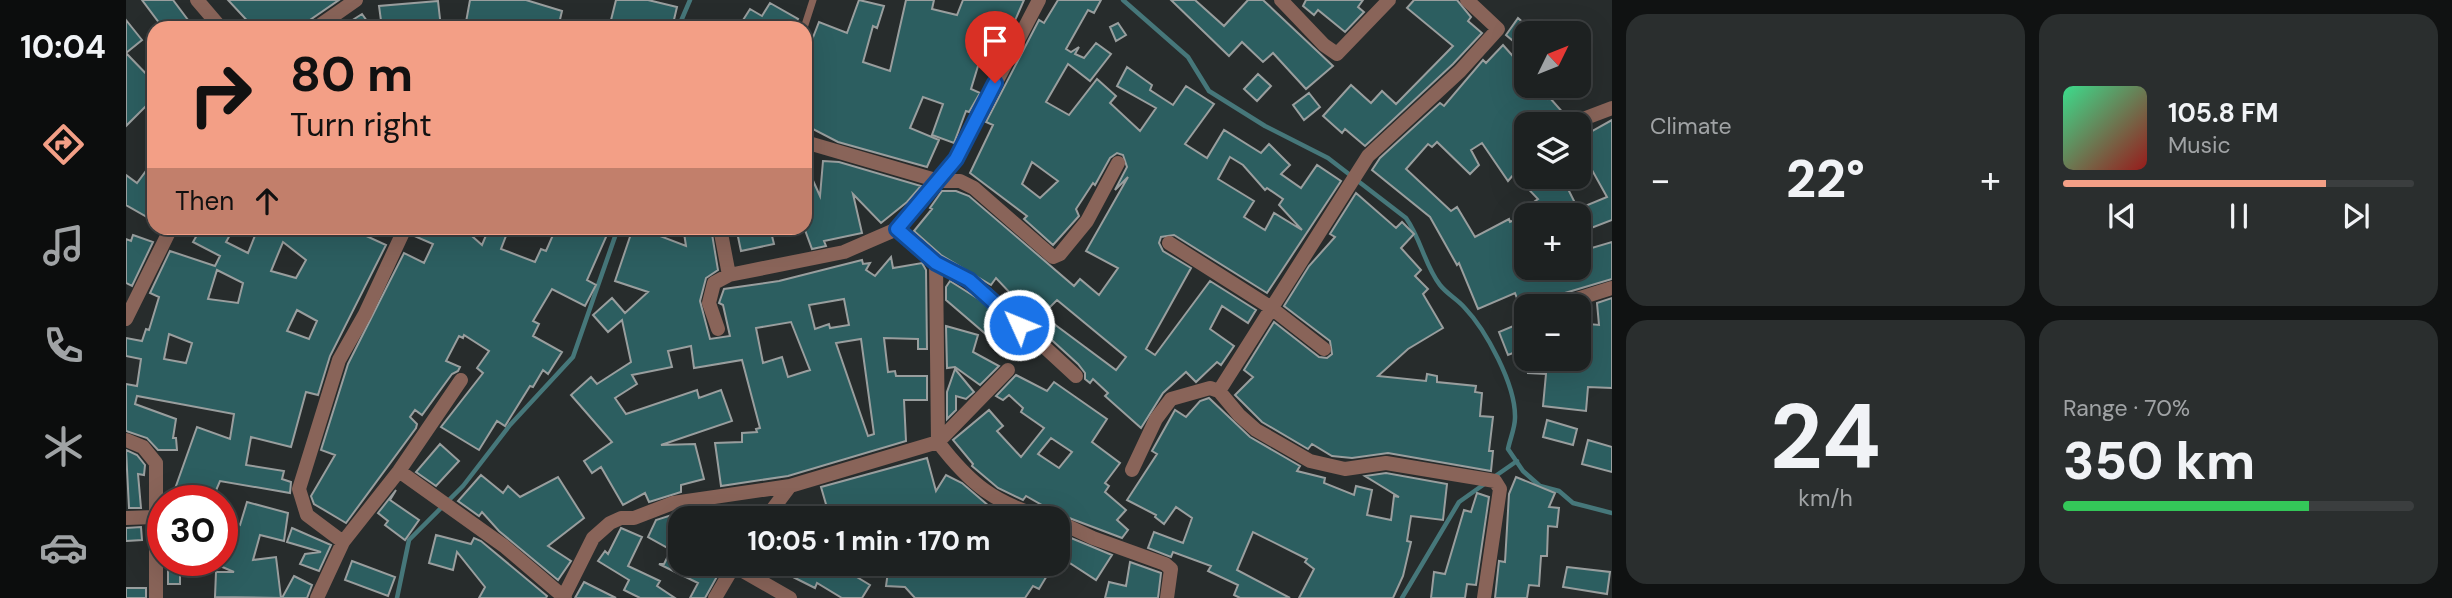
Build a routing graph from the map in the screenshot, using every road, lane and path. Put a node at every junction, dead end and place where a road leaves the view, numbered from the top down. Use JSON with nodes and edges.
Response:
{"nodes":[{"id":1,"x":197,"y":0,"type":"edge"},
{"id":2,"x":356,"y":0,"type":"edge"},
{"id":3,"x":813,"y":0,"type":"edge"},
{"id":4,"x":1039,"y":0,"type":"edge"},
{"id":5,"x":1281,"y":0,"type":"edge"},
{"id":6,"x":1389,"y":0,"type":"edge"},
{"id":7,"x":1467,"y":0,"type":"edge"},
{"id":8,"x":215,"y":21,"type":"edge"},
{"id":9,"x":326,"y":21,"type":"edge"},
{"id":10,"x":806,"y":21,"type":"edge"},
{"id":11,"x":1612,"y":108,"type":"edge"},
{"id":12,"x":1591,"y":116,"type":"edge"},
{"id":13,"x":812,"y":144,"type":"edge"},
{"id":14,"x":1118,"y":163,"type":"dead end"},
{"id":15,"x":939,"y":181,"type":"junction"},
{"id":16,"x":897,"y":229,"type":"junction"},
{"id":17,"x":168,"y":235,"type":"edge"},
{"id":18,"x":402,"y":235,"type":"edge"},
{"id":19,"x":721,"y":235,"type":"edge"},
{"id":20,"x":1169,"y":243,"type":"dead end"},
{"id":21,"x":936,"y":263,"type":"junction"},
{"id":22,"x":729,"y":275,"type":"junction"},
{"id":23,"x":1612,"y":288,"type":"edge"},
{"id":24,"x":1591,"y":295,"type":"edge"},
{"id":25,"x":1270,"y":307,"type":"junction"},
{"id":26,"x":126,"y":319,"type":"edge"},
{"id":27,"x":718,"y":329,"type":"dead end"},
{"id":28,"x":1324,"y":349,"type":"dead end"},
{"id":29,"x":1007,"y":370,"type":"dead end"},
{"id":30,"x":1076,"y":376,"type":"dead end"},
{"id":31,"x":461,"y":380,"type":"dead end"},
{"id":32,"x":1219,"y":391,"type":"junction"},
{"id":33,"x":126,"y":440,"type":"edge"},
{"id":34,"x":938,"y":442,"type":"junction"},
{"id":35,"x":1132,"y":470,"type":"dead end"},
{"id":36,"x":399,"y":471,"type":"junction"},
{"id":37,"x":155,"y":485,"type":"edge"},
{"id":38,"x":790,"y":486,"type":"junction"},
{"id":39,"x":775,"y":506,"type":"edge"},
{"id":40,"x":1012,"y":506,"type":"edge"},
{"id":41,"x":147,"y":517,"type":"edge"},
{"id":42,"x":126,"y":518,"type":"edge"},
{"id":43,"x":1070,"y":527,"type":"edge"},
{"id":44,"x":343,"y":542,"type":"junction"},
{"id":45,"x":155,"y":576,"type":"edge"},
{"id":46,"x":728,"y":576,"type":"edge"},
{"id":47,"x":753,"y":576,"type":"edge"},
{"id":48,"x":564,"y":597,"type":"edge"},
{"id":49,"x":156,"y":598,"type":"edge"},
{"id":50,"x":317,"y":598,"type":"edge"},
{"id":51,"x":715,"y":598,"type":"edge"},
{"id":52,"x":790,"y":598,"type":"edge"},
{"id":53,"x":1167,"y":598,"type":"edge"},
{"id":54,"x":1484,"y":598,"type":"edge"}],
"edges":[{"from":1,"to":8,"type":"street"},
{"from":2,"to":9,"type":"street"},
{"from":3,"to":10,"type":"lane"},
{"from":4,"to":15,"type":"street"},
{"from":5,"to":6,"type":"street"},
{"from":7,"to":25,"type":"street"},
{"from":11,"to":12,"type":"street"},
{"from":13,"to":15,"type":"street"},
{"from":14,"to":15,"type":"street"},
{"from":15,"to":16,"type":"street"},
{"from":16,"to":21,"type":"street"},
{"from":16,"to":22,"type":"street"},
{"from":17,"to":26,"type":"street"},
{"from":18,"to":44,"type":"street"},
{"from":19,"to":22,"type":"street"},
{"from":20,"to":25,"type":"street"},
{"from":21,"to":30,"type":"street"},
{"from":21,"to":34,"type":"street"},
{"from":22,"to":27,"type":"street"},
{"from":23,"to":24,"type":"street"},
{"from":25,"to":28,"type":"street"},
{"from":25,"to":32,"type":"street"},
{"from":29,"to":34,"type":"street"},
{"from":31,"to":36,"type":"street"},
{"from":32,"to":35,"type":"street"},
{"from":32,"to":54,"type":"street"},
{"from":33,"to":37,"type":"street"},
{"from":34,"to":38,"type":"street"},
{"from":34,"to":40,"type":"street"},
{"from":36,"to":44,"type":"street"},
{"from":36,"to":48,"type":"street"},
{"from":38,"to":39,"type":"street"},
{"from":38,"to":48,"type":"street"},
{"from":41,"to":42,"type":"street"},
{"from":43,"to":53,"type":"street"},
{"from":44,"to":50,"type":"street"},
{"from":45,"to":49,"type":"street"},
{"from":46,"to":51,"type":"street"},
{"from":47,"to":52,"type":"street"}]}
